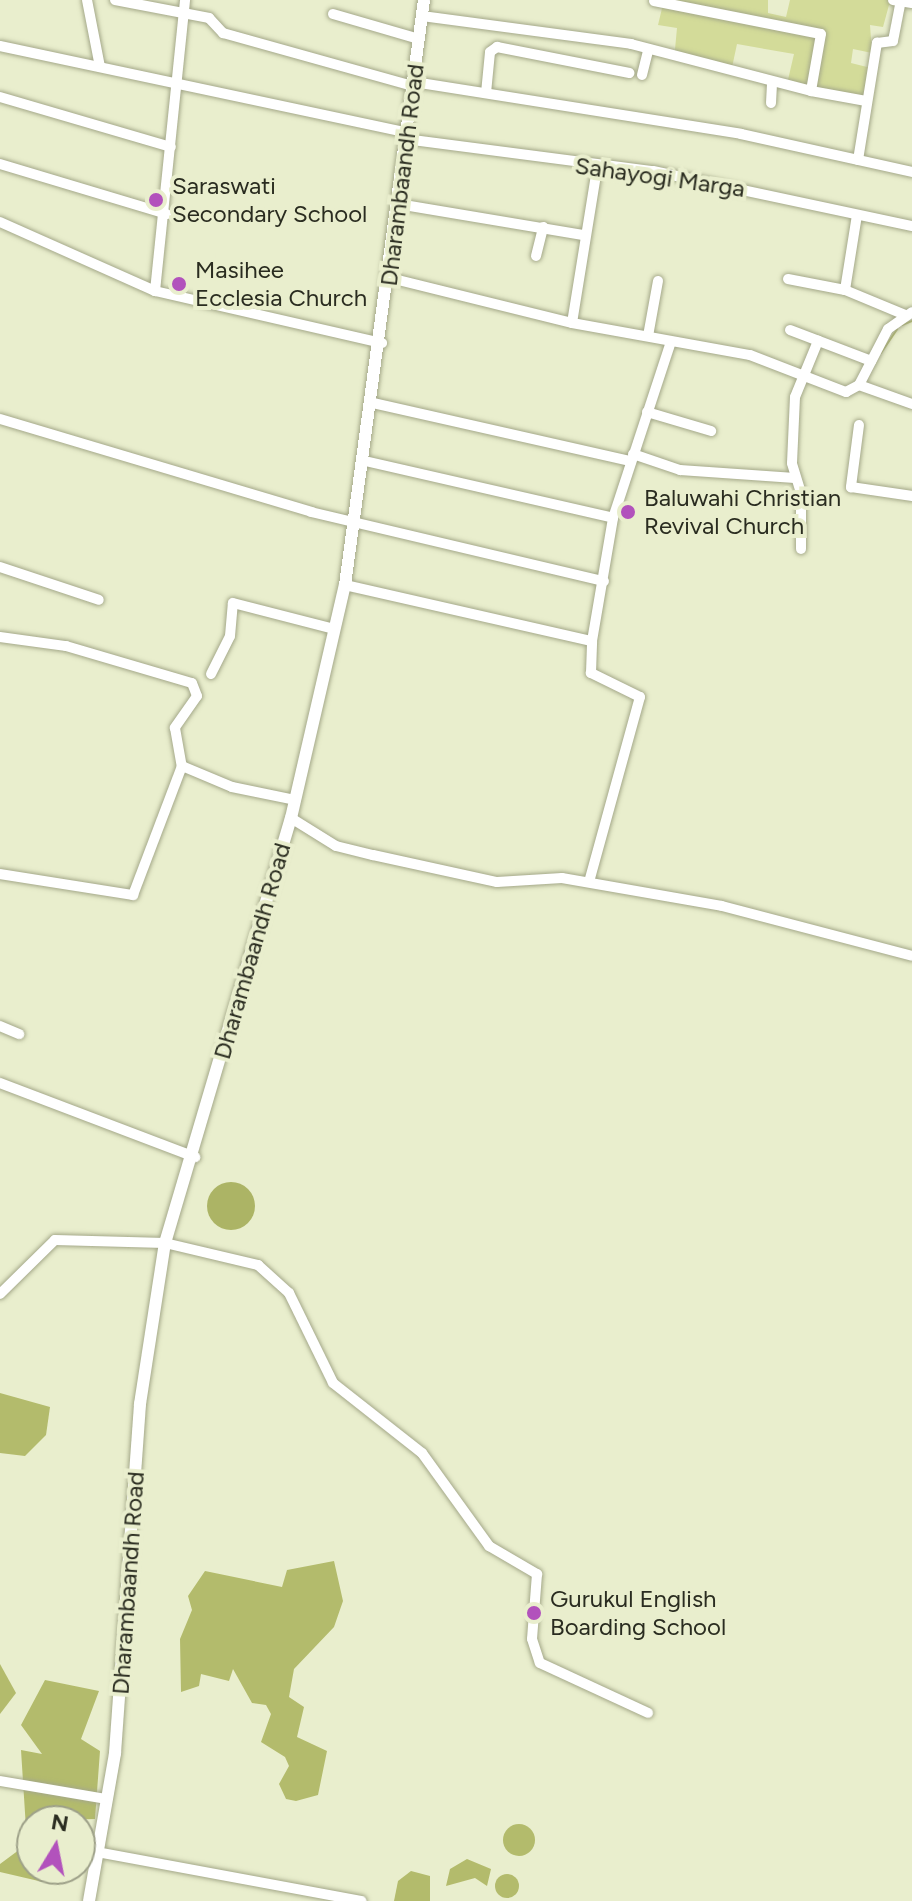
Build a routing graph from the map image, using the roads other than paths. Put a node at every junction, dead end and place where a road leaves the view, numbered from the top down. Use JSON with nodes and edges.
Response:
{"nodes":[{"id":1,"x":87,"y":0,"type":"edge"},
{"id":2,"x":115,"y":0,"type":"edge"},
{"id":3,"x":185,"y":0,"type":"edge"},
{"id":4,"x":424,"y":0,"type":"edge"},
{"id":5,"x":654,"y":1,"type":"edge"},
{"id":6,"x":902,"y":1,"type":"edge"},
{"id":7,"x":184,"y":14,"type":"junction"},
{"id":8,"x":333,"y":14,"type":"dead end"},
{"id":9,"x":422,"y":16,"type":"junction"},
{"id":10,"x":419,"y":39,"type":"junction"},
{"id":11,"x":0,"y":46,"type":"edge"},
{"id":12,"x":648,"y":51,"type":"junction"},
{"id":13,"x":100,"y":67,"type":"junction"},
{"id":14,"x":629,"y":73,"type":"dead end"},
{"id":15,"x":642,"y":75,"type":"dead end"},
{"id":16,"x":179,"y":82,"type":"junction"},
{"id":17,"x":772,"y":83,"type":"junction"},
{"id":18,"x":413,"y":84,"type":"junction"},
{"id":19,"x":811,"y":91,"type":"junction"},
{"id":20,"x":486,"y":93,"type":"junction"},
{"id":21,"x":0,"y":97,"type":"edge"},
{"id":22,"x":866,"y":101,"type":"junction"},
{"id":23,"x":771,"y":103,"type":"dead end"},
{"id":24,"x":405,"y":136,"type":"junction"},
{"id":25,"x":171,"y":147,"type":"junction"},
{"id":26,"x":858,"y":160,"type":"junction"},
{"id":27,"x":0,"y":164,"type":"edge"},
{"id":28,"x":597,"y":169,"type":"junction"},
{"id":29,"x":912,"y":172,"type":"edge"},
{"id":30,"x":398,"y":204,"type":"junction"},
{"id":31,"x":167,"y":214,"type":"junction"},
{"id":32,"x":857,"y":215,"type":"junction"},
{"id":33,"x":0,"y":222,"type":"edge"},
{"id":34,"x":912,"y":226,"type":"edge"},
{"id":35,"x":543,"y":227,"type":"junction"},
{"id":36,"x":584,"y":235,"type":"junction"},
{"id":37,"x":536,"y":256,"type":"dead end"},
{"id":38,"x":390,"y":278,"type":"junction"},
{"id":39,"x":788,"y":279,"type":"dead end"},
{"id":40,"x":658,"y":281,"type":"dead end"},
{"id":41,"x":845,"y":290,"type":"junction"},
{"id":42,"x":155,"y":291,"type":"junction"},
{"id":43,"x":909,"y":314,"type":"edge"},
{"id":44,"x":572,"y":323,"type":"junction"},
{"id":45,"x":790,"y":330,"type":"dead end"},
{"id":46,"x":648,"y":336,"type":"junction"},
{"id":47,"x":818,"y":341,"type":"junction"},
{"id":48,"x":671,"y":342,"type":"junction"},
{"id":49,"x":382,"y":343,"type":"junction"},
{"id":50,"x":871,"y":361,"type":"junction"},
{"id":51,"x":798,"y":375,"type":"junction"},
{"id":52,"x":859,"y":385,"type":"junction"},
{"id":53,"x":373,"y":403,"type":"junction"},
{"id":54,"x":912,"y":404,"type":"edge"},
{"id":55,"x":647,"y":412,"type":"junction"},
{"id":56,"x":0,"y":419,"type":"edge"},
{"id":57,"x":859,"y":425,"type":"dead end"},
{"id":58,"x":711,"y":431,"type":"dead end"},
{"id":59,"x":632,"y":458,"type":"junction"},
{"id":60,"x":365,"y":461,"type":"junction"},
{"id":61,"x":795,"y":478,"type":"junction"},
{"id":62,"x":912,"y":496,"type":"edge"},
{"id":63,"x":613,"y":518,"type":"junction"},
{"id":64,"x":358,"y":520,"type":"junction"},
{"id":65,"x":801,"y":549,"type":"dead end"},
{"id":66,"x":0,"y":567,"type":"edge"},
{"id":67,"x":604,"y":581,"type":"junction"},
{"id":68,"x":345,"y":585,"type":"junction"},
{"id":69,"x":99,"y":600,"type":"dead end"},
{"id":70,"x":334,"y":629,"type":"junction"},
{"id":71,"x":0,"y":637,"type":"edge"},
{"id":72,"x":592,"y":641,"type":"junction"},
{"id":73,"x":211,"y":674,"type":"dead end"},
{"id":74,"x":182,"y":766,"type":"junction"},
{"id":75,"x":290,"y":799,"type":"junction"},
{"id":76,"x":291,"y":818,"type":"junction"},
{"id":77,"x":0,"y":874,"type":"edge"},
{"id":78,"x":589,"y":882,"type":"junction"},
{"id":79,"x":912,"y":956,"type":"edge"},
{"id":80,"x":0,"y":1026,"type":"edge"},
{"id":81,"x":19,"y":1034,"type":"dead end"},
{"id":82,"x":0,"y":1083,"type":"edge"},
{"id":83,"x":195,"y":1157,"type":"junction"},
{"id":84,"x":165,"y":1243,"type":"junction"},
{"id":85,"x":0,"y":1294,"type":"edge"},
{"id":86,"x":648,"y":1713,"type":"dead end"},
{"id":87,"x":0,"y":1781,"type":"edge"},
{"id":88,"x":106,"y":1799,"type":"junction"},
{"id":89,"x":97,"y":1852,"type":"junction"},
{"id":90,"x":89,"y":1901,"type":"edge"},
{"id":91,"x":362,"y":1901,"type":"edge"}],
"edges":[{"from":1,"to":13,"type":"street"},
{"from":2,"to":7,"type":"street"},
{"from":3,"to":7,"type":"street"},
{"from":4,"to":9,"type":"main road","name":"Dharambaandh Road"},
{"from":5,"to":19,"type":"street"},
{"from":6,"to":22,"type":"street"},
{"from":7,"to":16,"type":"street"},
{"from":7,"to":18,"type":"street"},
{"from":8,"to":10,"type":"street"},
{"from":9,"to":10,"type":"main road","name":"Dharambaandh Road"},
{"from":9,"to":12,"type":"street"},
{"from":10,"to":18,"type":"main road","name":"Dharambaandh Road"},
{"from":11,"to":13,"type":"street","name":"Sahayogi Marga"},
{"from":12,"to":15,"type":"street"},
{"from":12,"to":17,"type":"street"},
{"from":13,"to":16,"type":"street","name":"Sahayogi Marga"},
{"from":14,"to":20,"type":"street"},
{"from":16,"to":24,"type":"street","name":"Sahayogi Marga"},
{"from":16,"to":25,"type":"street"},
{"from":17,"to":19,"type":"street"},
{"from":17,"to":23,"type":"street"},
{"from":18,"to":20,"type":"street"},
{"from":18,"to":24,"type":"main road","name":"Dharambaandh Road"},
{"from":19,"to":22,"type":"street"},
{"from":20,"to":26,"type":"street"},
{"from":21,"to":25,"type":"street"},
{"from":22,"to":26,"type":"street"},
{"from":24,"to":28,"type":"street","name":"Sahayogi Marga"},
{"from":24,"to":30,"type":"main road","name":"Dharambaandh Road"},
{"from":25,"to":31,"type":"street"},
{"from":26,"to":29,"type":"street"},
{"from":27,"to":31,"type":"street"},
{"from":28,"to":32,"type":"street","name":"Sahayogi Marga"},
{"from":28,"to":36,"type":"street"},
{"from":30,"to":35,"type":"street"},
{"from":30,"to":38,"type":"main road","name":"Dharambaandh Road"},
{"from":31,"to":42,"type":"street"},
{"from":32,"to":34,"type":"street","name":"Sahayogi Marga"},
{"from":32,"to":41,"type":"street"},
{"from":33,"to":42,"type":"street"},
{"from":35,"to":36,"type":"street"},
{"from":35,"to":37,"type":"street"},
{"from":36,"to":44,"type":"street"},
{"from":38,"to":44,"type":"street"},
{"from":38,"to":49,"type":"main road","name":"Dharambaandh Road"},
{"from":39,"to":41,"type":"street"},
{"from":40,"to":46,"type":"street"},
{"from":41,"to":43,"type":"street"},
{"from":42,"to":49,"type":"street"},
{"from":43,"to":50,"type":"street"},
{"from":44,"to":46,"type":"street"},
{"from":45,"to":47,"type":"street"},
{"from":46,"to":48,"type":"street"},
{"from":47,"to":50,"type":"street"},
{"from":47,"to":51,"type":"street"},
{"from":48,"to":51,"type":"street"},
{"from":48,"to":55,"type":"street"},
{"from":49,"to":53,"type":"main road","name":"Dharambaandh Road"},
{"from":50,"to":52,"type":"street"},
{"from":51,"to":52,"type":"street"},
{"from":51,"to":61,"type":"street"},
{"from":52,"to":54,"type":"street"},
{"from":53,"to":59,"type":"street"},
{"from":53,"to":60,"type":"main road","name":"Dharambaandh Road"},
{"from":55,"to":58,"type":"street"},
{"from":55,"to":59,"type":"street"},
{"from":56,"to":64,"type":"street"},
{"from":57,"to":62,"type":"street"},
{"from":59,"to":61,"type":"street"},
{"from":59,"to":63,"type":"street"},
{"from":60,"to":63,"type":"street"},
{"from":60,"to":64,"type":"main road","name":"Dharambaandh Road"},
{"from":61,"to":65,"type":"street"},
{"from":63,"to":67,"type":"street"},
{"from":64,"to":67,"type":"street"},
{"from":64,"to":68,"type":"main road","name":"Dharambaandh Road"},
{"from":66,"to":69,"type":"street"},
{"from":67,"to":72,"type":"street"},
{"from":68,"to":70,"type":"main road","name":"Dharambaandh Road"},
{"from":68,"to":72,"type":"street"},
{"from":70,"to":73,"type":"street"},
{"from":70,"to":75,"type":"main road","name":"Dharambaandh Road"},
{"from":71,"to":74,"type":"street"},
{"from":72,"to":78,"type":"street"},
{"from":74,"to":75,"type":"street"},
{"from":74,"to":77,"type":"street"},
{"from":75,"to":76,"type":"main road","name":"Dharambaandh Road"},
{"from":76,"to":78,"type":"street"},
{"from":76,"to":83,"type":"main road","name":"Dharambaandh Road"},
{"from":78,"to":79,"type":"street"},
{"from":80,"to":81,"type":"street"},
{"from":82,"to":83,"type":"street"},
{"from":83,"to":84,"type":"main road","name":"Dharambaandh Road"},
{"from":84,"to":85,"type":"street"},
{"from":84,"to":86,"type":"street"},
{"from":84,"to":88,"type":"main road","name":"Dharambaandh Road"},
{"from":87,"to":88,"type":"street"},
{"from":88,"to":89,"type":"main road","name":"Dharambaandh Road"},
{"from":89,"to":90,"type":"main road","name":"Dharambaandh Road"},
{"from":89,"to":91,"type":"street"}]}
